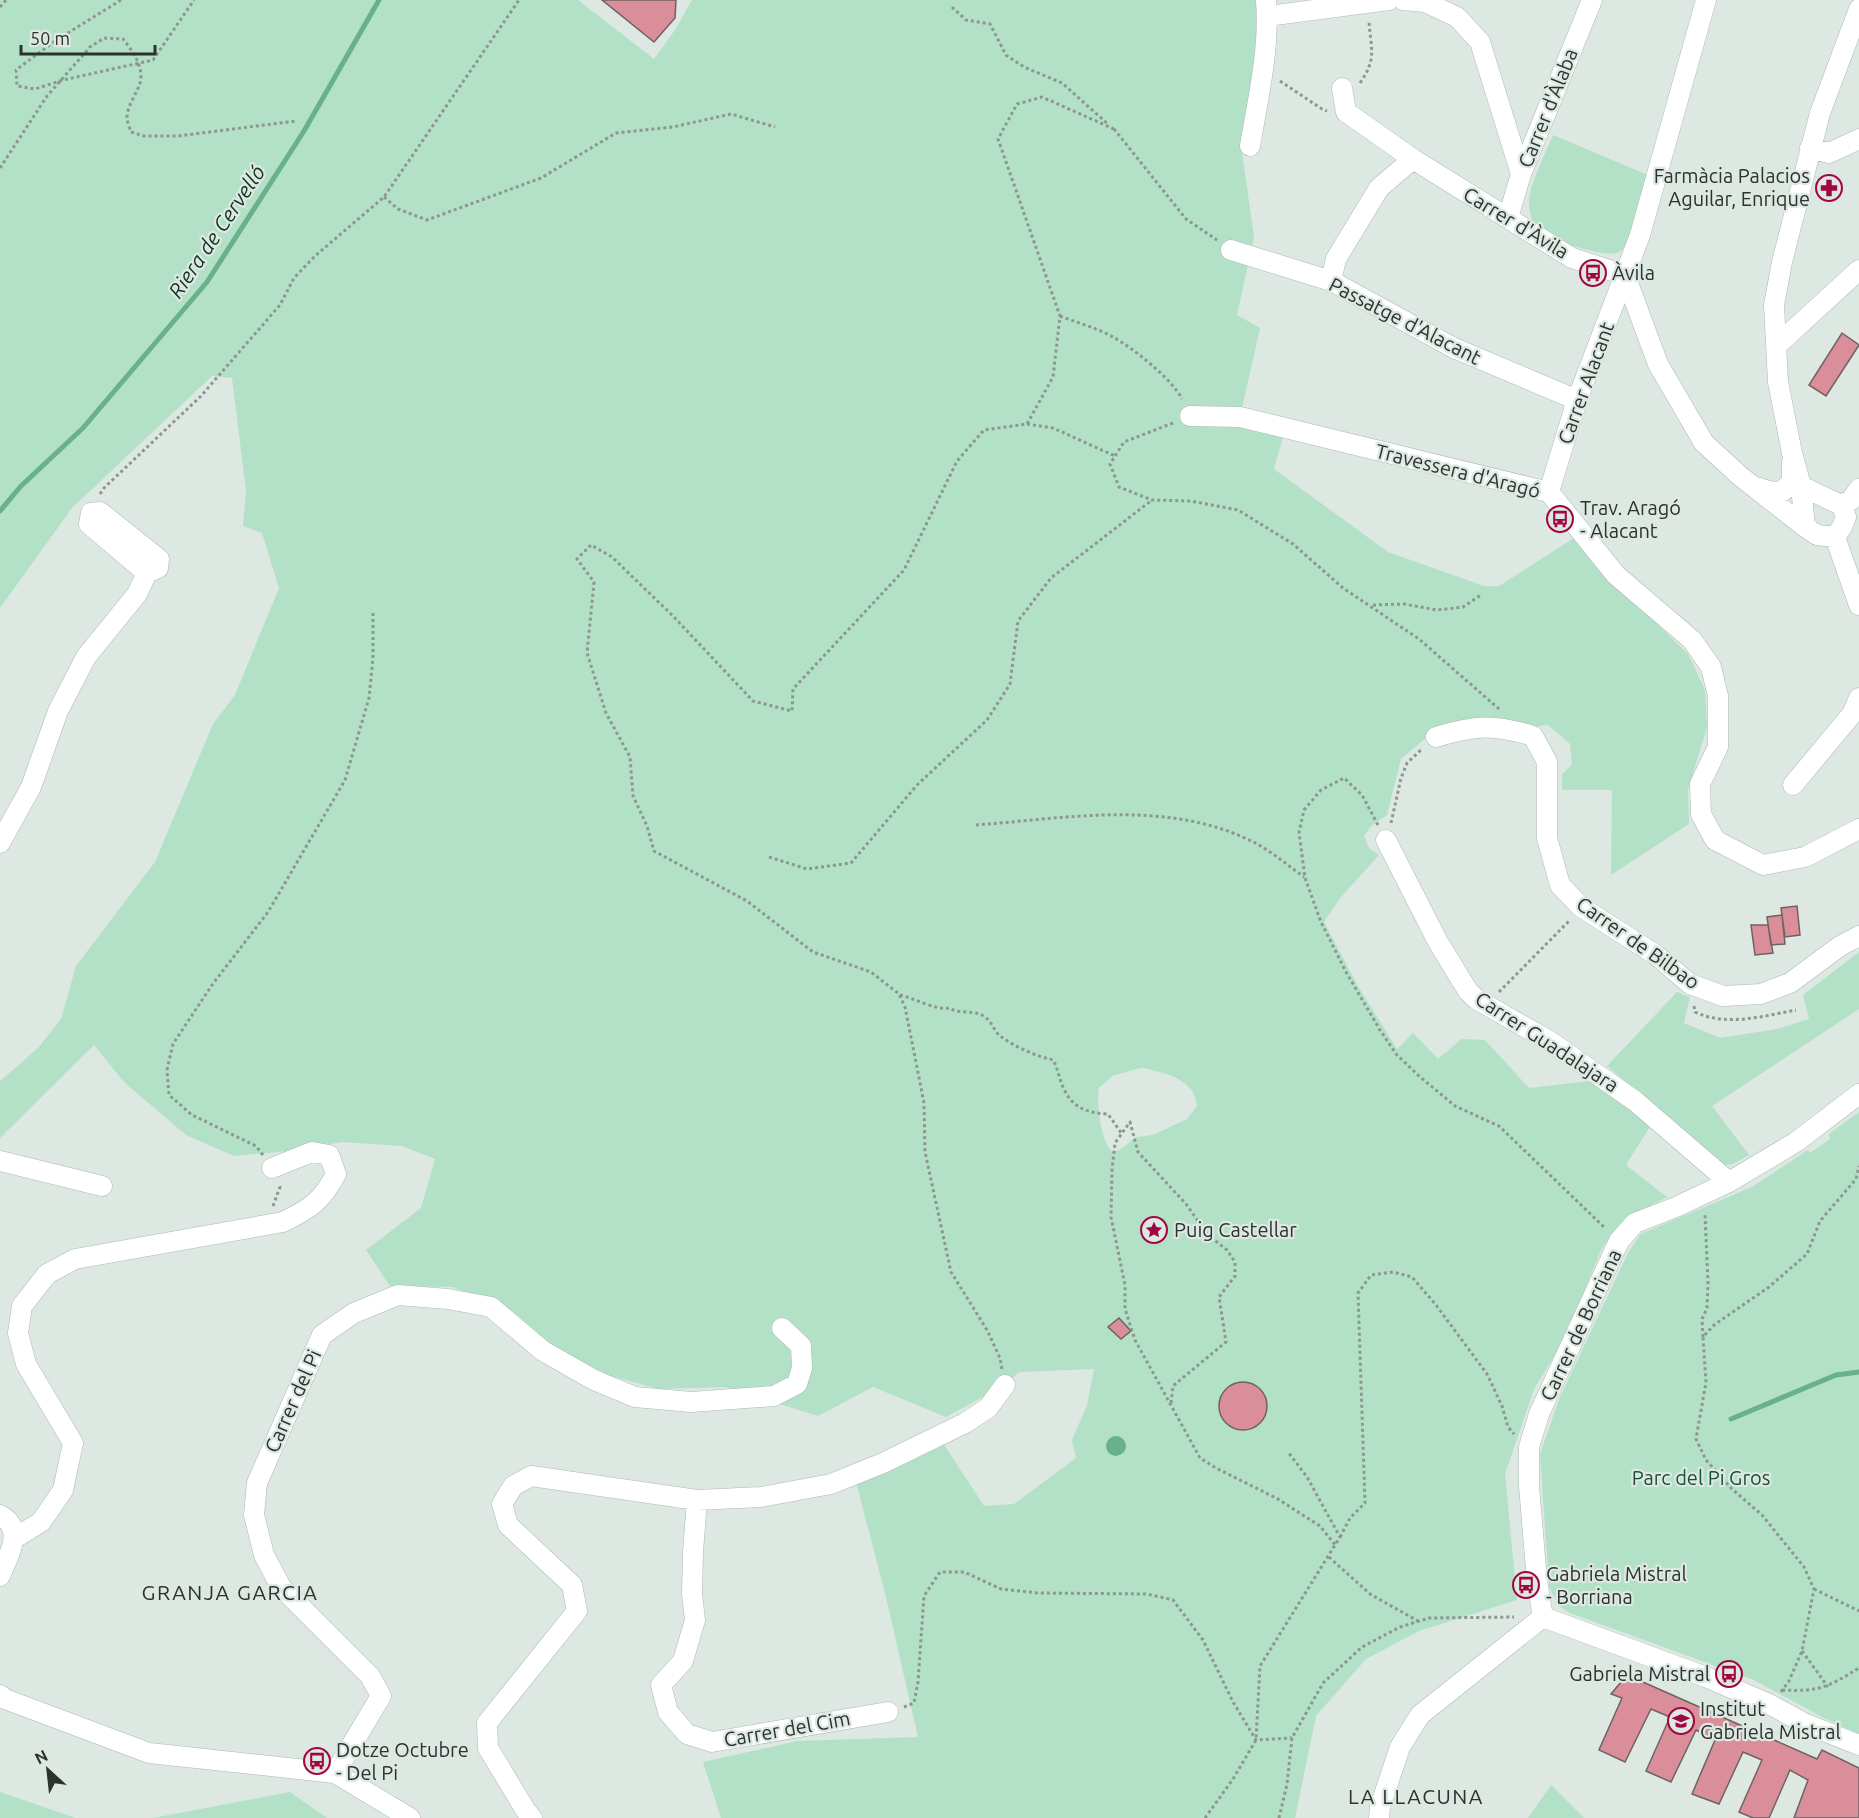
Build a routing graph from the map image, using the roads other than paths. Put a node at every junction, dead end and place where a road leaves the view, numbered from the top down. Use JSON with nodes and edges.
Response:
{"nodes":[{"id":1,"x":1389,"y":0,"type":"edge"},
{"id":2,"x":1403,"y":0,"type":"edge"},
{"id":3,"x":1592,"y":0,"type":"edge"},
{"id":4,"x":1706,"y":0,"type":"edge"},
{"id":5,"x":1267,"y":8,"type":"edge"},
{"id":6,"x":1859,"y":9,"type":"edge"},
{"id":7,"x":1342,"y":88,"type":"dead end"},
{"id":8,"x":1859,"y":139,"type":"edge"},
{"id":9,"x":1250,"y":146,"type":"dead end"},
{"id":10,"x":1810,"y":148,"type":"junction"},
{"id":11,"x":1413,"y":159,"type":"junction"},
{"id":12,"x":1521,"y":174,"type":"junction"},
{"id":13,"x":1508,"y":218,"type":"junction"},
{"id":14,"x":1231,"y":250,"type":"road end"},
{"id":15,"x":1859,"y":270,"type":"edge"},
{"id":16,"x":1625,"y":275,"type":"junction"},
{"id":17,"x":1331,"y":281,"type":"junction"},
{"id":18,"x":1776,"y":346,"type":"junction"},
{"id":19,"x":1577,"y":400,"type":"junction"},
{"id":20,"x":1190,"y":416,"type":"road end"},
{"id":21,"x":1792,"y":453,"type":"junction"},
{"id":22,"x":1750,"y":485,"type":"junction"},
{"id":23,"x":1802,"y":486,"type":"junction"},
{"id":24,"x":1859,"y":489,"type":"edge"},
{"id":25,"x":1549,"y":492,"type":"junction"},
{"id":26,"x":1835,"y":502,"type":"junction"},
{"id":27,"x":91,"y":513,"type":"road end"},
{"id":28,"x":1805,"y":527,"type":"junction"},
{"id":29,"x":1834,"y":537,"type":"junction"},
{"id":30,"x":1859,"y":605,"type":"edge"},
{"id":31,"x":1859,"y":698,"type":"edge"},
{"id":32,"x":1436,"y":737,"type":"road end"},
{"id":33,"x":1793,"y":785,"type":"dead end"},
{"id":34,"x":1859,"y":829,"type":"edge"},
{"id":35,"x":1386,"y":840,"type":"road end"},
{"id":36,"x":0,"y":843,"type":"edge"},
{"id":37,"x":1859,"y":936,"type":"edge"},
{"id":38,"x":1859,"y":1094,"type":"edge"},
{"id":39,"x":0,"y":1161,"type":"edge"},
{"id":40,"x":272,"y":1168,"type":"road end"},
{"id":41,"x":1729,"y":1182,"type":"junction"},
{"id":42,"x":102,"y":1186,"type":"dead end"},
{"id":43,"x":782,"y":1328,"type":"dead end"},
{"id":44,"x":1005,"y":1385,"type":"road end"},
{"id":45,"x":697,"y":1500,"type":"junction"},
{"id":46,"x":0,"y":1515,"type":"edge"},
{"id":47,"x":15,"y":1538,"type":"junction"},
{"id":48,"x":0,"y":1576,"type":"edge"},
{"id":49,"x":1543,"y":1617,"type":"junction"},
{"id":50,"x":0,"y":1695,"type":"edge"},
{"id":51,"x":888,"y":1712,"type":"road end"},
{"id":52,"x":1859,"y":1745,"type":"edge"},
{"id":53,"x":335,"y":1773,"type":"junction"},
{"id":54,"x":410,"y":1818,"type":"edge"},
{"id":55,"x":532,"y":1818,"type":"edge"},
{"id":56,"x":1379,"y":1818,"type":"edge"}],
"edges":[{"from":1,"to":5,"type":"street"},
{"from":2,"to":12,"type":"street"},
{"from":3,"to":12,"type":"street","name":"Carrer d'Àlaba"},
{"from":4,"to":16,"type":"street","name":"Carrer Alacant"},
{"from":5,"to":9,"type":"street"},
{"from":6,"to":10,"type":"street"},
{"from":7,"to":11,"type":"street","name":"Carrer d'Àvila"},
{"from":8,"to":10,"type":"street"},
{"from":10,"to":18,"type":"street"},
{"from":11,"to":13,"type":"street","name":"Carrer d'Àvila"},
{"from":11,"to":17,"type":"street"},
{"from":12,"to":13,"type":"street","name":"Carrer d'Àlaba"},
{"from":13,"to":16,"type":"street","name":"Carrer d'Àvila"},
{"from":14,"to":17,"type":"street","name":"Passatge d'Alacant"},
{"from":15,"to":18,"type":"street"},
{"from":16,"to":19,"type":"street","name":"Carrer Alacant"},
{"from":16,"to":22,"type":"street"},
{"from":17,"to":19,"type":"street","name":"Passatge d'Alacant"},
{"from":18,"to":21,"type":"street"},
{"from":19,"to":25,"type":"street","name":"Carrer Alacant"},
{"from":20,"to":25,"type":"street","name":"Travessera d'Aragó"},
{"from":21,"to":22,"type":"street"},
{"from":21,"to":23,"type":"street"},
{"from":21,"to":26,"type":"street"},
{"from":22,"to":28,"type":"street"},
{"from":23,"to":26,"type":"street"},
{"from":23,"to":28,"type":"street"},
{"from":24,"to":26,"type":"street"},
{"from":25,"to":34,"type":"street","name":"Travessera d'Aragó"},
{"from":26,"to":29,"type":"street"},
{"from":27,"to":36,"type":"street"},
{"from":28,"to":29,"type":"street"},
{"from":29,"to":30,"type":"street"},
{"from":31,"to":33,"type":"street"},
{"from":32,"to":37,"type":"street","name":"Carrer de Bilbao"},
{"from":35,"to":41,"type":"street","name":"Carrer Guadalajara"},
{"from":38,"to":41,"type":"street","name":"Carrer de Borriana"},
{"from":39,"to":42,"type":"street"},
{"from":40,"to":47,"type":"street"},
{"from":41,"to":49,"type":"street","name":"Carrer de Borriana"},
{"from":43,"to":53,"type":"street","name":"Carrer del Pi"},
{"from":44,"to":45,"type":"street"},
{"from":45,"to":51,"type":"street","name":"Carrer del Cim"},
{"from":45,"to":55,"type":"street"},
{"from":46,"to":47,"type":"street"},
{"from":47,"to":48,"type":"street"},
{"from":49,"to":52,"type":"street"},
{"from":49,"to":56,"type":"street"},
{"from":50,"to":53,"type":"street"},
{"from":53,"to":54,"type":"street"}]}
